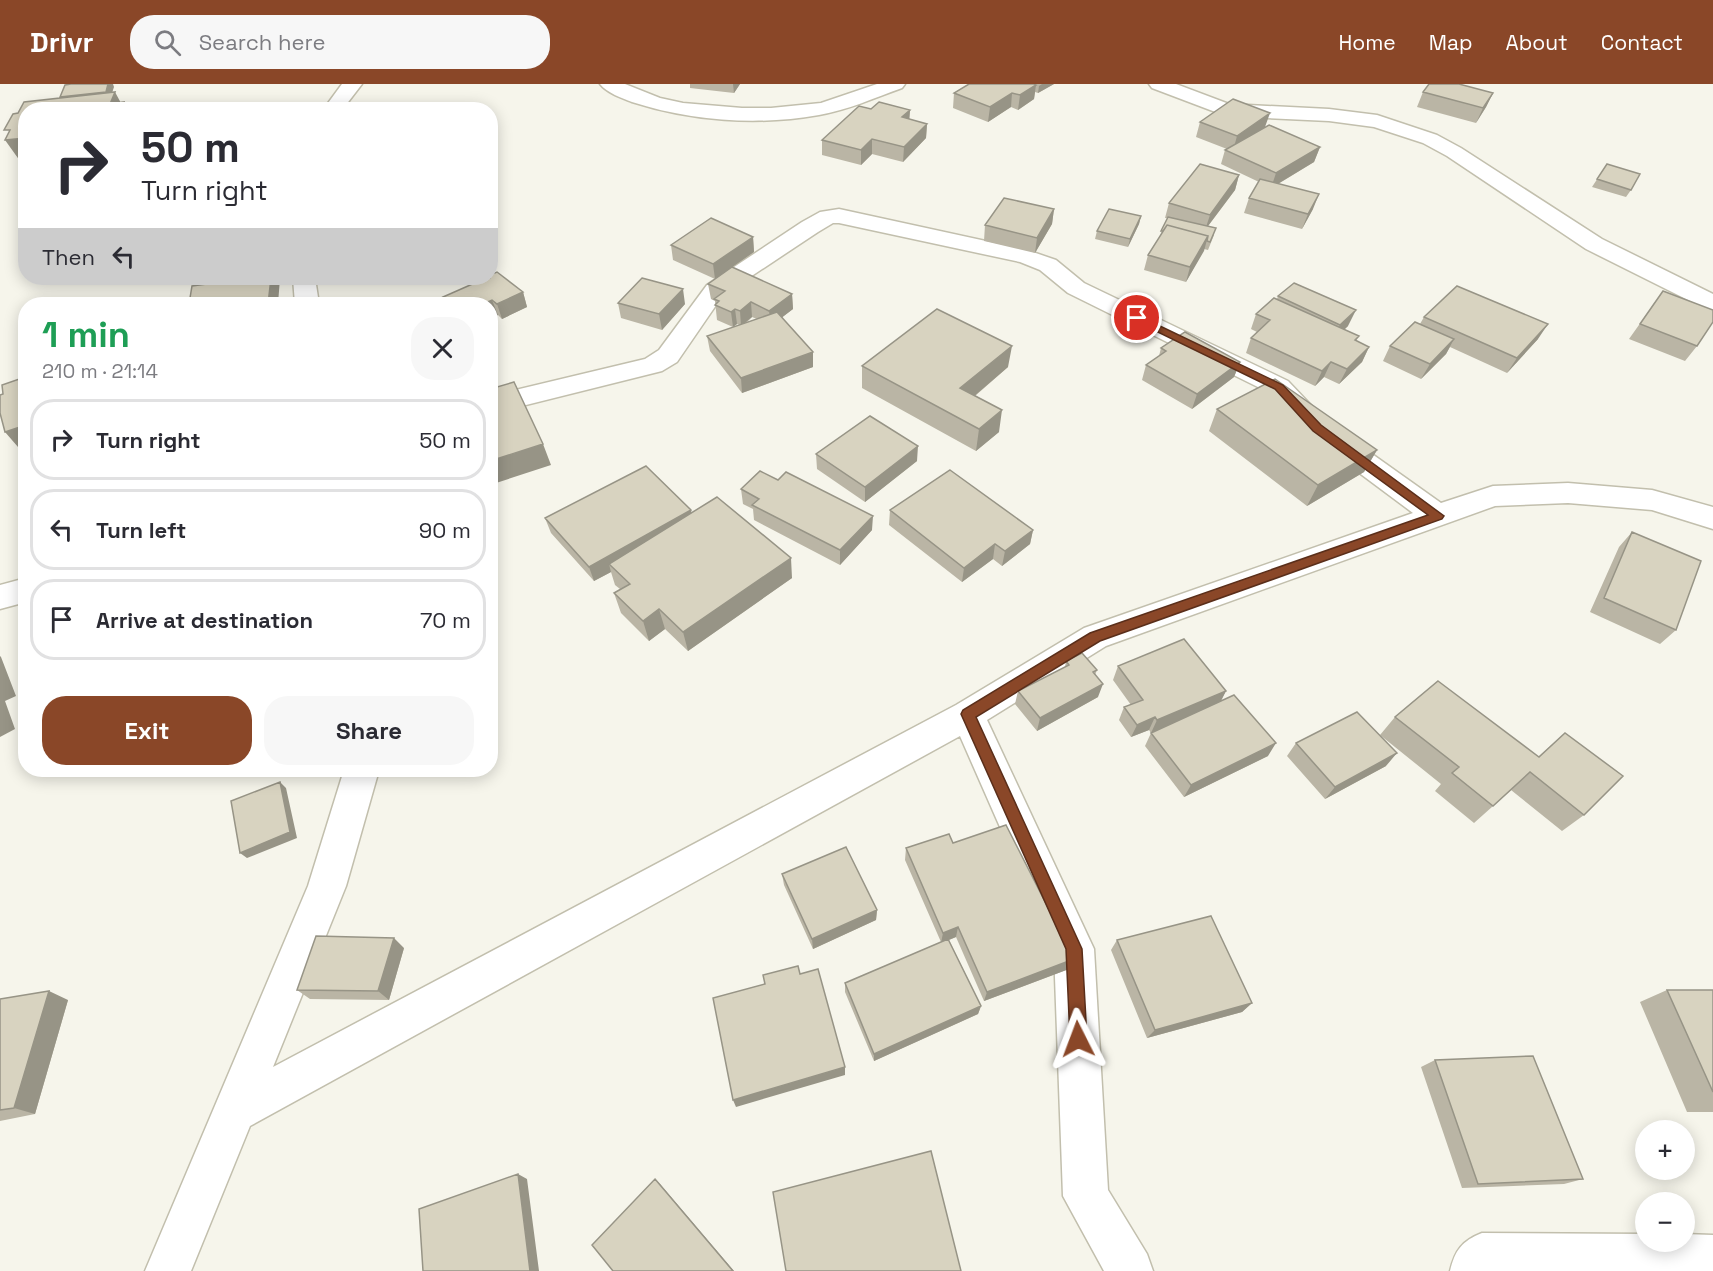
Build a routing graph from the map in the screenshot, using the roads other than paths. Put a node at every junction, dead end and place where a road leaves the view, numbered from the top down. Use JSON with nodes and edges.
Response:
{"nodes":[{"id":1,"x":352,"y":84,"type":"edge"},
{"id":2,"x":610,"y":84,"type":"edge"},
{"id":3,"x":895,"y":84,"type":"edge"},
{"id":4,"x":1159,"y":84,"type":"edge"},
{"id":5,"x":338,"y":102,"type":"edge"},
{"id":6,"x":1713,"y":303,"type":"edge"},
{"id":7,"x":498,"y":403,"type":"edge"},
{"id":8,"x":1438,"y":516,"type":"junction"},
{"id":9,"x":1713,"y":518,"type":"edge"},
{"id":10,"x":18,"y":592,"type":"edge"},
{"id":11,"x":0,"y":597,"type":"edge"},
{"id":12,"x":968,"y":714,"type":"junction"},
{"id":13,"x":359,"y":777,"type":"edge"},
{"id":14,"x":236,"y":1110,"type":"junction"},
{"id":15,"x":1713,"y":1258,"type":"edge"},
{"id":16,"x":168,"y":1271,"type":"edge"},
{"id":17,"x":1130,"y":1271,"type":"edge"},
{"id":18,"x":1473,"y":1271,"type":"edge"}],
"edges":[{"from":1,"to":5,"type":"street"},
{"from":2,"to":3,"type":"street"},
{"from":4,"to":6,"type":"street"},
{"from":7,"to":8,"type":"street"},
{"from":8,"to":9,"type":"street"},
{"from":8,"to":12,"type":"street"},
{"from":10,"to":11,"type":"street"},
{"from":12,"to":14,"type":"street"},
{"from":12,"to":17,"type":"street"},
{"from":13,"to":14,"type":"street"},
{"from":14,"to":16,"type":"street"},
{"from":15,"to":18,"type":"street"}]}
